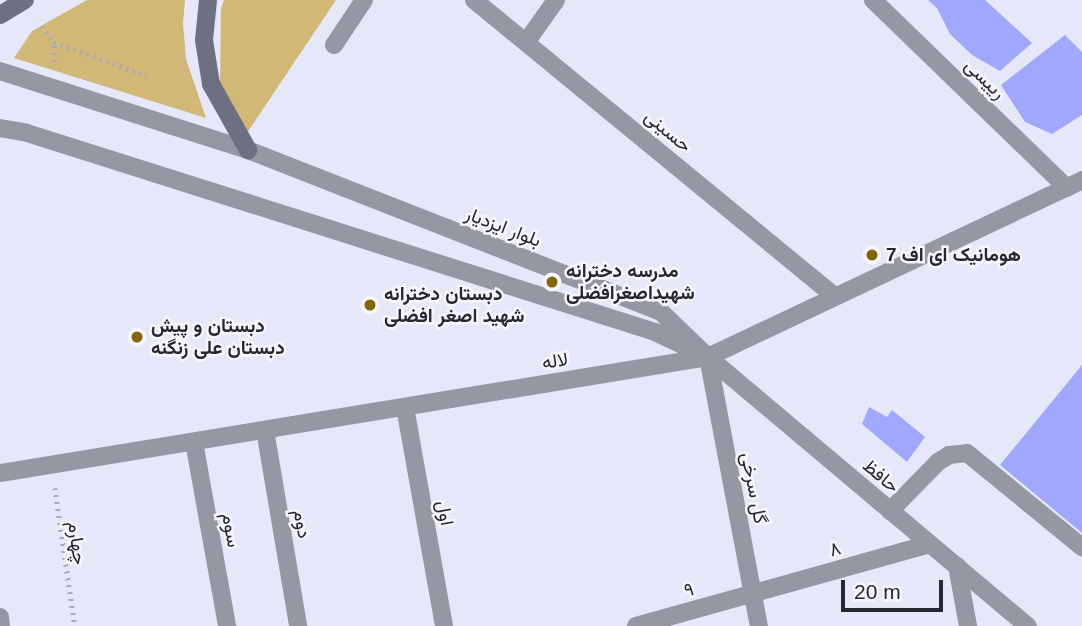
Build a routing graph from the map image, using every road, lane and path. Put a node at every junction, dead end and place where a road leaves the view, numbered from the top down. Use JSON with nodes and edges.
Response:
{"nodes":[{"id":1,"x":25,"y":0,"type":"edge"},
{"id":2,"x":208,"y":0,"type":"edge"},
{"id":3,"x":364,"y":0,"type":"edge"},
{"id":4,"x":474,"y":0,"type":"edge"},
{"id":5,"x":556,"y":0,"type":"edge"},
{"id":6,"x":873,"y":0,"type":"edge"},
{"id":7,"x":0,"y":15,"type":"edge"},
{"id":8,"x":42,"y":26,"type":"dead end"},
{"id":9,"x":527,"y":41,"type":"junction"},
{"id":10,"x":54,"y":42,"type":"junction"},
{"id":11,"x":334,"y":45,"type":"dead end"},
{"id":12,"x":54,"y":62,"type":"dead end"},
{"id":13,"x":0,"y":71,"type":"edge"},
{"id":14,"x":147,"y":76,"type":"dead end"},
{"id":15,"x":0,"y":128,"type":"edge"},
{"id":16,"x":248,"y":150,"type":"junction"},
{"id":17,"x":1075,"y":184,"type":"edge"},
{"id":18,"x":834,"y":296,"type":"junction"},
{"id":19,"x":708,"y":357,"type":"junction"},
{"id":20,"x":405,"y":407,"type":"junction"},
{"id":21,"x":265,"y":430,"type":"junction"},
{"id":22,"x":194,"y":442,"type":"junction"},
{"id":23,"x":52,"y":465,"type":"junction"},
{"id":24,"x":0,"y":473,"type":"edge"},
{"id":25,"x":890,"y":511,"type":"junction"},
{"id":26,"x":929,"y":544,"type":"junction"},
{"id":27,"x":1082,"y":547,"type":"edge"},
{"id":28,"x":957,"y":566,"type":"junction"},
{"id":29,"x":753,"y":593,"type":"junction"},
{"id":30,"x":0,"y":617,"type":"edge"},
{"id":31,"x":1,"y":626,"type":"edge"},
{"id":32,"x":75,"y":626,"type":"edge"},
{"id":33,"x":227,"y":626,"type":"edge"},
{"id":34,"x":298,"y":626,"type":"edge"},
{"id":35,"x":444,"y":626,"type":"edge"},
{"id":36,"x":636,"y":626,"type":"edge"},
{"id":37,"x":759,"y":626,"type":"edge"},
{"id":38,"x":968,"y":626,"type":"edge"},
{"id":39,"x":1028,"y":626,"type":"edge"}],
"edges":[{"from":1,"to":7,"type":"main road"},
{"from":2,"to":16,"type":"main road"},
{"from":3,"to":11,"type":"street"},
{"from":4,"to":9,"type":"street","name":"حسینی"},
{"from":5,"to":9,"type":"street"},
{"from":6,"to":17,"type":"street","name":"رییسی"},
{"from":8,"to":10,"type":"path"},
{"from":9,"to":18,"type":"street","name":"حسینی"},
{"from":10,"to":12,"type":"path"},
{"from":10,"to":14,"type":"path"},
{"from":13,"to":16,"type":"street","name":"بلوار ایزدیار"},
{"from":15,"to":19,"type":"street"},
{"from":16,"to":19,"type":"street","name":"بلوار ایزدیار"},
{"from":17,"to":18,"type":"street","name":"لاله"},
{"from":18,"to":19,"type":"street","name":"لاله"},
{"from":19,"to":20,"type":"street","name":"لاله"},
{"from":19,"to":25,"type":"street","name":"حافظ"},
{"from":19,"to":29,"type":"street","name":"گل سرخی"},
{"from":20,"to":21,"type":"street","name":"لاله"},
{"from":20,"to":35,"type":"street","name":"اول"},
{"from":21,"to":22,"type":"street","name":"لاله"},
{"from":21,"to":34,"type":"street","name":"دوم"},
{"from":22,"to":23,"type":"street","name":"لاله"},
{"from":22,"to":33,"type":"street","name":"سوم"},
{"from":23,"to":24,"type":"street","name":"لاله"},
{"from":23,"to":32,"type":"path","name":"چهارم"},
{"from":25,"to":26,"type":"street","name":"حافظ"},
{"from":25,"to":27,"type":"street"},
{"from":26,"to":28,"type":"street","name":"حافظ"},
{"from":26,"to":29,"type":"street","name":"۸"},
{"from":28,"to":38,"type":"street"},
{"from":28,"to":39,"type":"street","name":"حافظ"},
{"from":29,"to":36,"type":"street","name":"۹"},
{"from":29,"to":37,"type":"street","name":"گل سرخی"},
{"from":30,"to":31,"type":"street"}]}
